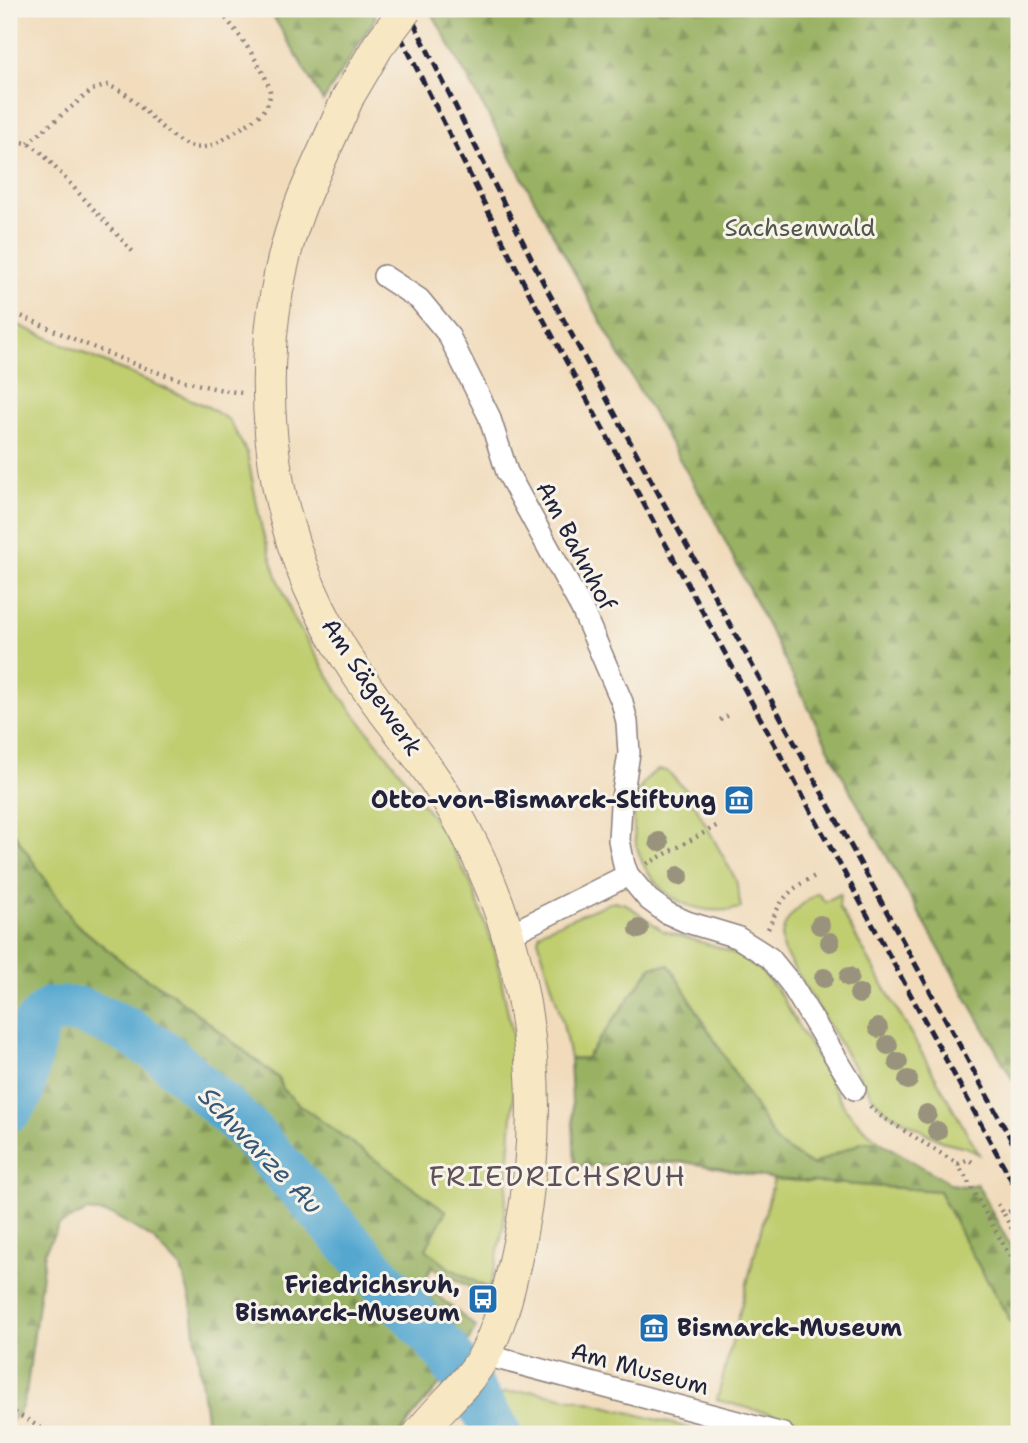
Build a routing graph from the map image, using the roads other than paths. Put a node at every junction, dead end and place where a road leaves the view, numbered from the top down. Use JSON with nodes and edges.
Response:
{"nodes":[{"id":1,"x":406,"y":9,"type":"edge"},
{"id":2,"x":384,"y":276,"type":"dead end"},
{"id":3,"x":638,"y":870,"type":"junction"},
{"id":4,"x":510,"y":934,"type":"junction"},
{"id":5,"x":855,"y":1089,"type":"road end"},
{"id":6,"x":485,"y":1355,"type":"junction"},
{"id":7,"x":419,"y":1434,"type":"edge"},
{"id":8,"x":783,"y":1434,"type":"edge"}],
"edges":[{"from":1,"to":4,"type":"main road","name":"Am Sägewerk","bridge":true},
{"from":2,"to":3,"type":"street","name":"Am Bahnhof"},
{"from":3,"to":4,"type":"street"},
{"from":3,"to":5,"type":"street","name":"Am Bahnhof"},
{"from":4,"to":6,"type":"main road","name":"Am Sägewerk"},
{"from":6,"to":7,"type":"main road","name":"Am Sägewerk"},
{"from":6,"to":8,"type":"street","name":"Am Museum"}]}
